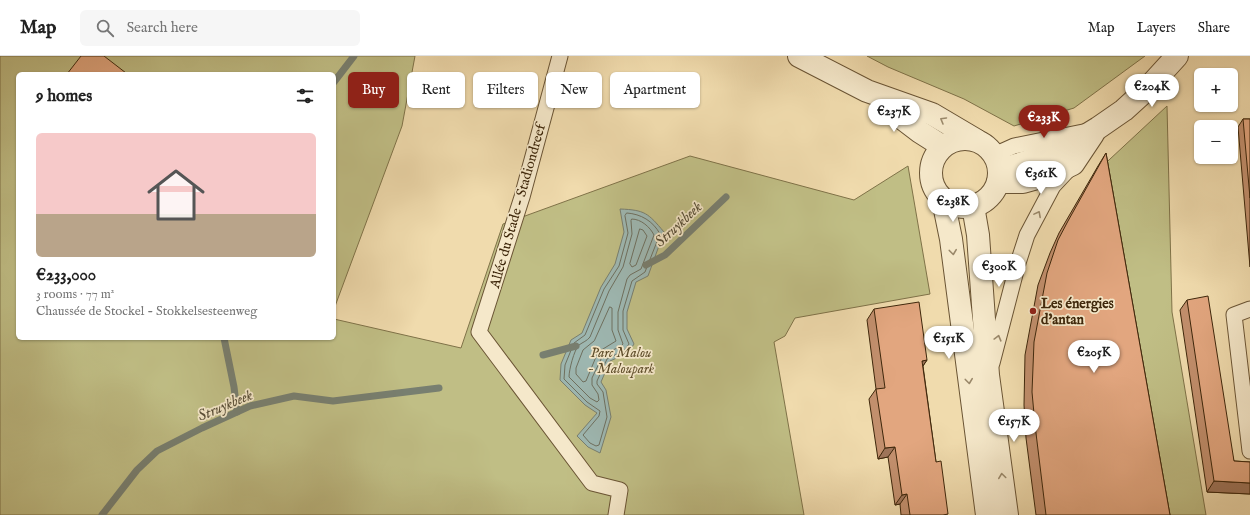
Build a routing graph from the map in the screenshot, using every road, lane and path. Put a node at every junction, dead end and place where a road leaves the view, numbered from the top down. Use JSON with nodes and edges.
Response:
{"nodes":[{"id":1,"x":560,"y":56,"type":"edge"},
{"id":2,"x":799,"y":56,"type":"edge"},
{"id":3,"x":1177,"y":56,"type":"edge"},
{"id":4,"x":867,"y":91,"type":"junction"},
{"id":5,"x":1098,"y":128,"type":"junction"},
{"id":6,"x":976,"y":140,"type":"junction"},
{"id":7,"x":942,"y":146,"type":"junction"},
{"id":8,"x":1073,"y":164,"type":"junction"},
{"id":9,"x":997,"y":169,"type":"junction"},
{"id":10,"x":943,"y":200,"type":"junction"},
{"id":11,"x":973,"y":206,"type":"junction"},
{"id":12,"x":1250,"y":308,"type":"edge"},
{"id":13,"x":1246,"y":372,"type":"edge"},
{"id":14,"x":988,"y":375,"type":"junction"},
{"id":15,"x":1250,"y":451,"type":"edge"},
{"id":16,"x":616,"y":515,"type":"edge"},
{"id":17,"x":987,"y":515,"type":"edge"},
{"id":18,"x":1007,"y":515,"type":"edge"}],
"edges":[{"from":1,"to":16,"type":"lane","name":"Allée du Stade - Stadiondreef"},
{"from":2,"to":4,"type":"street"},
{"from":3,"to":5,"type":"street"},
{"from":6,"to":4,"type":"street","one_way":true},
{"from":4,"to":7,"type":"street"},
{"from":5,"to":8,"type":"street"},
{"from":5,"to":9,"type":"street"},
{"from":6,"to":7,"type":"street"},
{"from":6,"to":9,"type":"street"},
{"from":7,"to":10,"type":"street"},
{"from":8,"to":9,"type":"street"},
{"from":14,"to":8,"type":"lane","one_way":true},
{"from":9,"to":11,"type":"street"},
{"from":10,"to":11,"type":"street"},
{"from":10,"to":17,"type":"street","one_way":true},
{"from":11,"to":14,"type":"street"},
{"from":12,"to":13,"type":"lane"},
{"from":13,"to":15,"type":"lane"},
{"from":18,"to":14,"type":"street","one_way":true}]}
